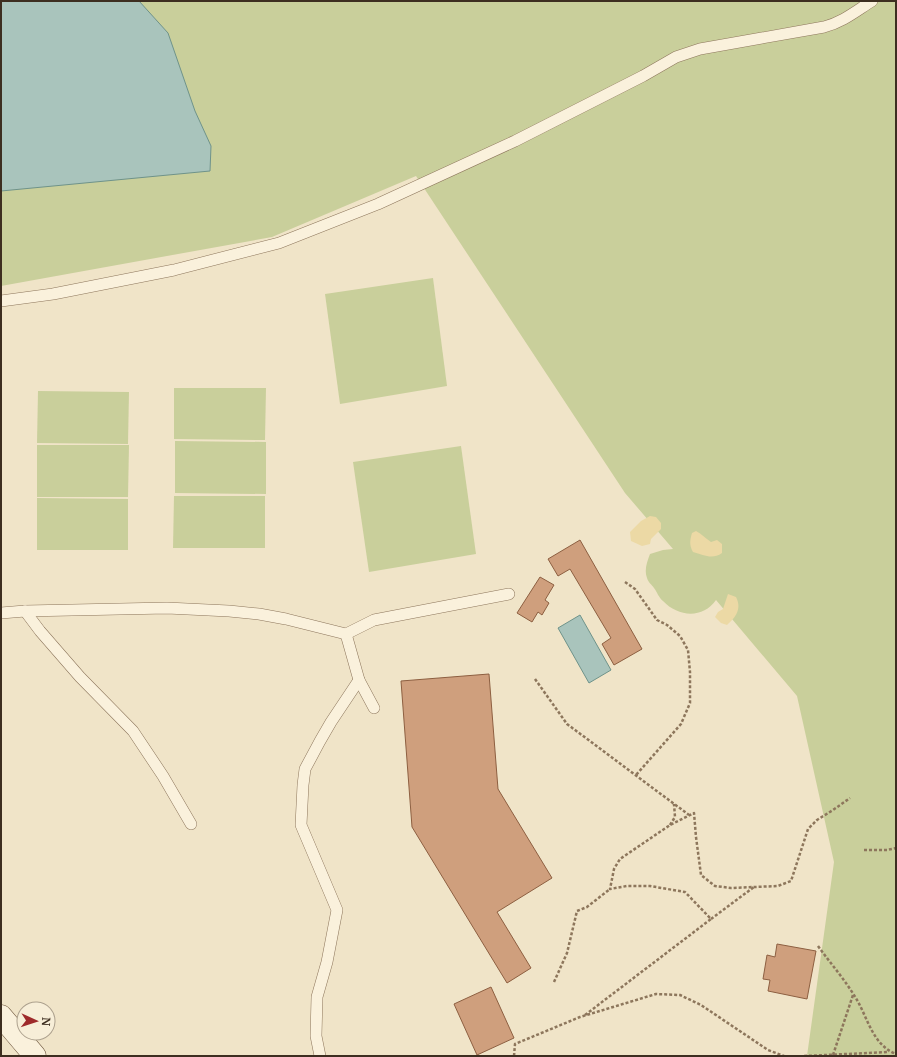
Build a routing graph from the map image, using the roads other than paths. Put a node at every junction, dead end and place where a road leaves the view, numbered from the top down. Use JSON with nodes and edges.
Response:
{"nodes":[{"id":1,"x":872,"y":1,"type":"edge"},
{"id":2,"x":1,"y":301,"type":"edge"},
{"id":3,"x":509,"y":594,"type":"dead end"},
{"id":4,"x":25,"y":611,"type":"junction"},
{"id":5,"x":1,"y":613,"type":"edge"},
{"id":6,"x":346,"y":634,"type":"junction"},
{"id":7,"x":359,"y":680,"type":"junction"},
{"id":8,"x":374,"y":708,"type":"dead end"},
{"id":9,"x":191,"y":824,"type":"dead end"},
{"id":10,"x":1,"y":1016,"type":"edge"},
{"id":11,"x":35,"y":1056,"type":"edge"},
{"id":12,"x":320,"y":1056,"type":"edge"}],
"edges":[{"from":1,"to":2,"type":"lane"},
{"from":3,"to":6,"type":"lane"},
{"from":4,"to":5,"type":"lane"},
{"from":4,"to":6,"type":"lane"},
{"from":4,"to":9,"type":"lane"},
{"from":6,"to":7,"type":"lane"},
{"from":7,"to":8,"type":"lane"},
{"from":7,"to":12,"type":"lane"},
{"from":10,"to":11,"type":"street"}]}
